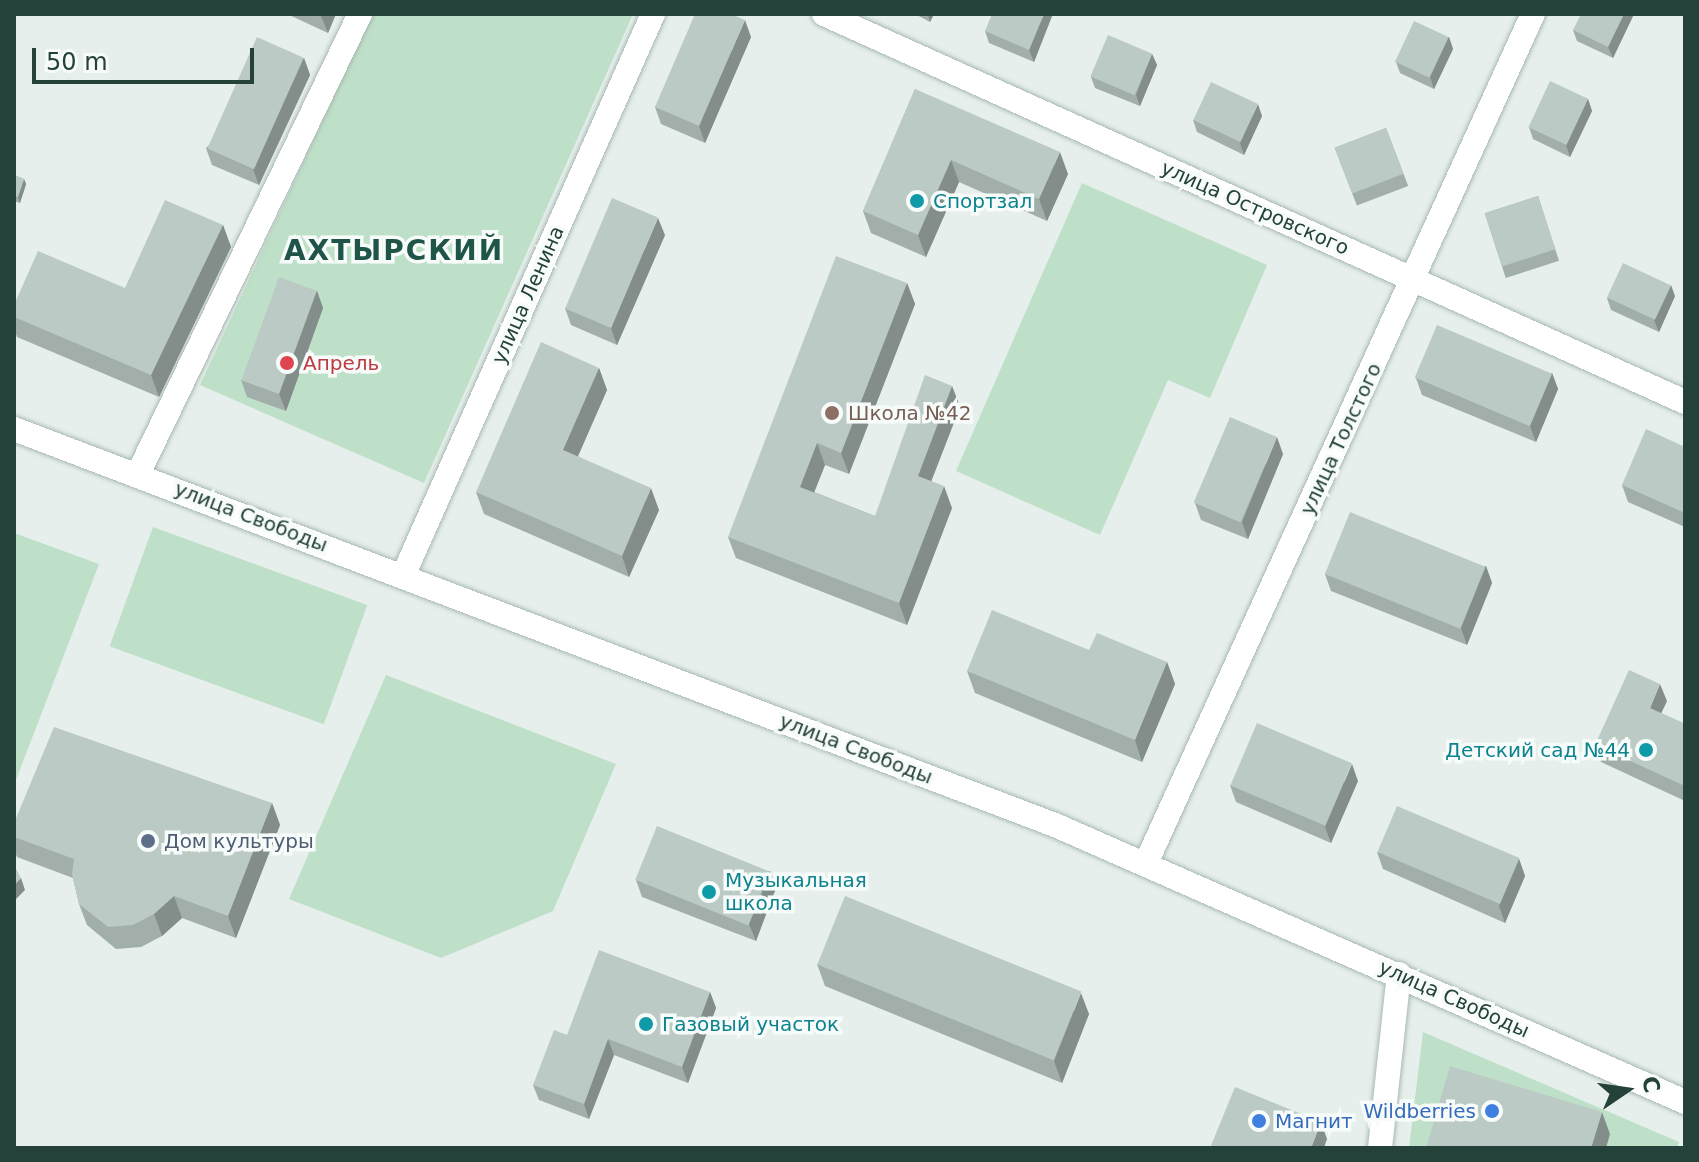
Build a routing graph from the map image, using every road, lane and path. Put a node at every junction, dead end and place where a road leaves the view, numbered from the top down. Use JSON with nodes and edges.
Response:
{"nodes":[{"id":1,"x":360,"y":14,"type":"edge"},
{"id":2,"x":653,"y":14,"type":"edge"},
{"id":3,"x":824,"y":14,"type":"edge"},
{"id":4,"x":1533,"y":14,"type":"edge"},
{"id":5,"x":1414,"y":280,"type":"junction"},
{"id":6,"x":1685,"y":402,"type":"edge"},
{"id":7,"x":14,"y":429,"type":"edge"},
{"id":8,"x":138,"y":474,"type":"junction"},
{"id":9,"x":403,"y":576,"type":"junction"},
{"id":10,"x":1146,"y":863,"type":"junction"},
{"id":11,"x":1399,"y":974,"type":"junction"},
{"id":12,"x":1685,"y":1102,"type":"edge"},
{"id":13,"x":1380,"y":1148,"type":"edge"}],
"edges":[{"from":1,"to":8,"type":"street"},
{"from":2,"to":9,"type":"street","name":"улица Ленина"},
{"from":3,"to":5,"type":"street","name":"улица Островского"},
{"from":4,"to":5,"type":"street","name":"улица Толстого"},
{"from":5,"to":6,"type":"street","name":"улица Островского"},
{"from":5,"to":10,"type":"street","name":"улица Толстого"},
{"from":7,"to":8,"type":"street","name":"улица Свободы"},
{"from":8,"to":9,"type":"street","name":"улица Свободы"},
{"from":9,"to":10,"type":"street","name":"улица Свободы"},
{"from":10,"to":11,"type":"street","name":"улица Свободы"},
{"from":11,"to":12,"type":"street","name":"улица Свободы"},
{"from":11,"to":13,"type":"street"}]}
